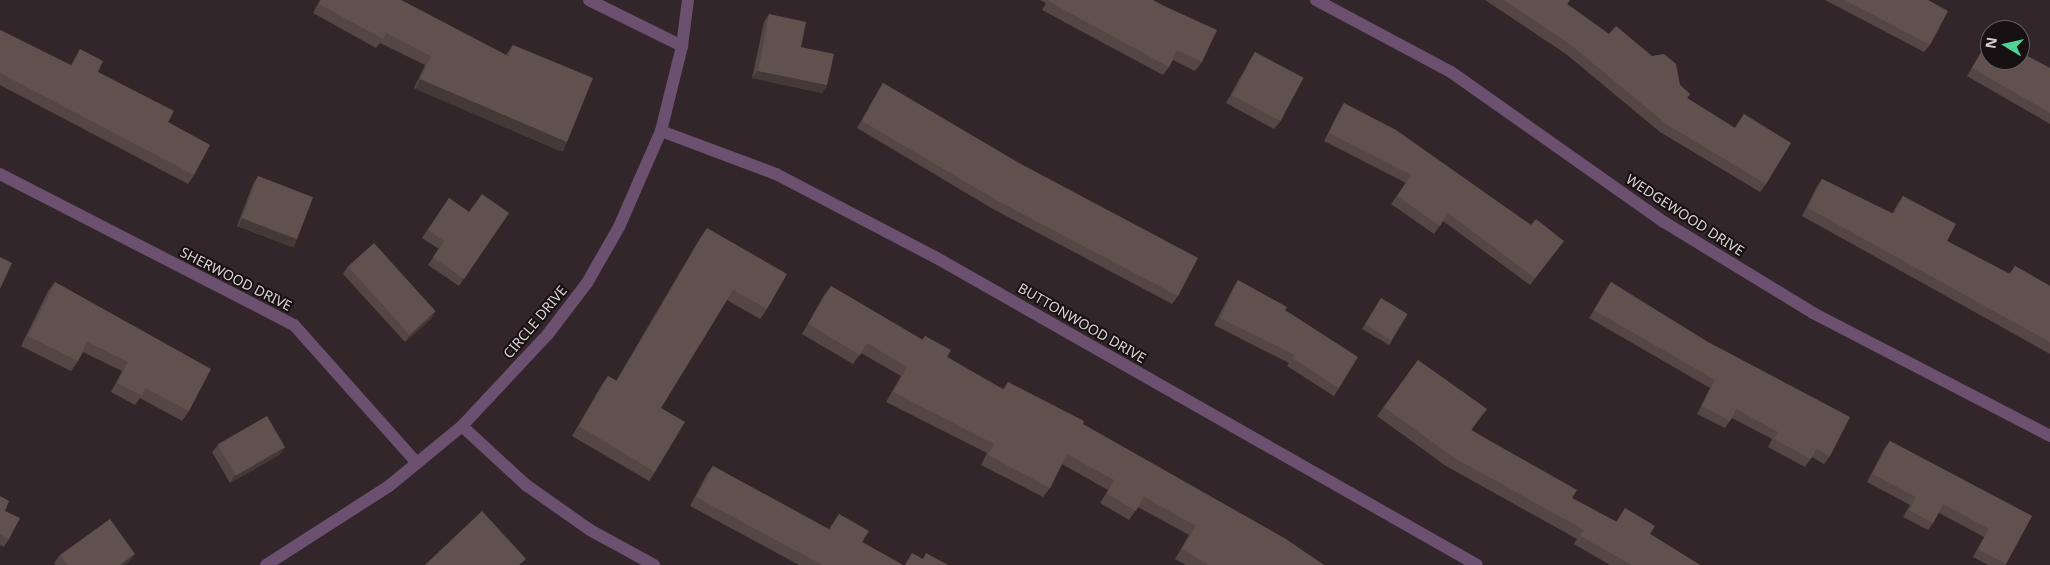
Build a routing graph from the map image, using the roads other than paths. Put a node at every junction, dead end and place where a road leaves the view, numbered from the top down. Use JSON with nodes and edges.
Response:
{"nodes":[{"id":1,"x":590,"y":0,"type":"edge"},
{"id":2,"x":688,"y":0,"type":"edge"},
{"id":3,"x":1316,"y":0,"type":"edge"},
{"id":4,"x":682,"y":46,"type":"junction"},
{"id":5,"x":661,"y":130,"type":"junction"},
{"id":6,"x":0,"y":174,"type":"edge"},
{"id":7,"x":462,"y":426,"type":"junction"},
{"id":8,"x":2050,"y":436,"type":"edge"},
{"id":9,"x":417,"y":463,"type":"junction"},
{"id":10,"x":266,"y":565,"type":"edge"},
{"id":11,"x":654,"y":565,"type":"edge"},
{"id":12,"x":1477,"y":565,"type":"edge"}],
"edges":[{"from":1,"to":4,"type":"street"},
{"from":2,"to":4,"type":"street","name":"CIRCLE DRIVE"},
{"from":3,"to":8,"type":"street","name":"WEDGEWOOD DRIVE"},
{"from":4,"to":5,"type":"street","name":"CIRCLE DRIVE"},
{"from":5,"to":7,"type":"street","name":"CIRCLE DRIVE"},
{"from":5,"to":12,"type":"street","name":"BUTTONWOOD DRIVE"},
{"from":6,"to":9,"type":"street","name":"SHERWOOD DRIVE"},
{"from":7,"to":9,"type":"street","name":"CIRCLE DRIVE"},
{"from":7,"to":11,"type":"street"},
{"from":9,"to":10,"type":"street","name":"CIRCLE DRIVE"}]}
